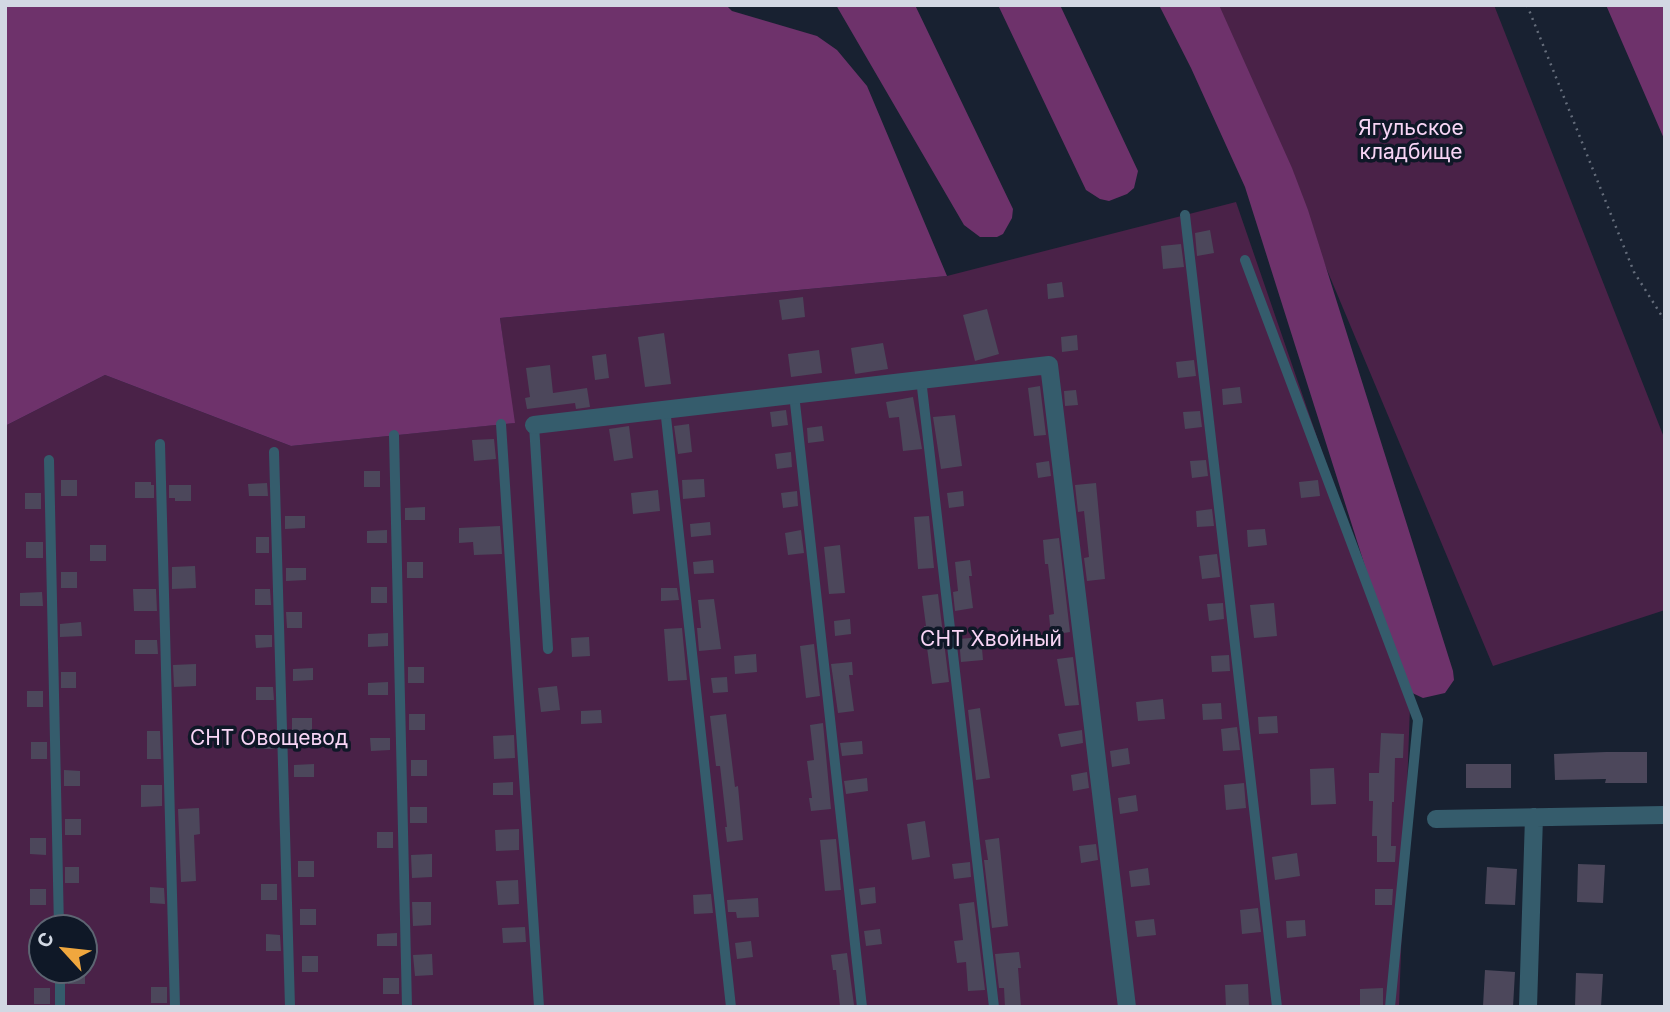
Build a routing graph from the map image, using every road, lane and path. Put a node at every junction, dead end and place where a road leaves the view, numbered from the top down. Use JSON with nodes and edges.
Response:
{"nodes":[{"id":1,"x":1527,"y":5,"type":"edge"},
{"id":2,"x":1185,"y":215,"type":"dead end"},
{"id":3,"x":1245,"y":260,"type":"dead end"},
{"id":4,"x":1665,"y":321,"type":"edge"},
{"id":5,"x":921,"y":379,"type":"junction"},
{"id":6,"x":794,"y":394,"type":"junction"},
{"id":7,"x":665,"y":408,"type":"junction"},
{"id":8,"x":502,"y":424,"type":"dead end"},
{"id":9,"x":534,"y":425,"type":"joint"},
{"id":10,"x":394,"y":435,"type":"dead end"},
{"id":11,"x":160,"y":444,"type":"dead end"},
{"id":12,"x":274,"y":452,"type":"dead end"},
{"id":13,"x":49,"y":460,"type":"dead end"},
{"id":14,"x":548,"y":649,"type":"dead end"},
{"id":15,"x":1665,"y":815,"type":"edge"},
{"id":16,"x":1534,"y":817,"type":"junction"},
{"id":17,"x":1436,"y":819,"type":"dead end"},
{"id":18,"x":59,"y":914,"type":"edge"},
{"id":19,"x":60,"y":984,"type":"edge"},
{"id":20,"x":60,"y":1007,"type":"edge"},
{"id":21,"x":175,"y":1007,"type":"edge"},
{"id":22,"x":289,"y":1007,"type":"edge"},
{"id":23,"x":407,"y":1007,"type":"edge"},
{"id":24,"x":539,"y":1007,"type":"edge"},
{"id":25,"x":731,"y":1007,"type":"edge"},
{"id":26,"x":862,"y":1007,"type":"edge"},
{"id":27,"x":994,"y":1007,"type":"edge"},
{"id":28,"x":1127,"y":1007,"type":"edge"},
{"id":29,"x":1277,"y":1007,"type":"edge"},
{"id":30,"x":1390,"y":1007,"type":"edge"},
{"id":31,"x":1528,"y":1007,"type":"edge"}],
"edges":[{"from":1,"to":4,"type":"path"},
{"from":2,"to":29,"type":"lane"},
{"from":3,"to":30,"type":"lane"},
{"from":5,"to":6,"type":"street"},
{"from":5,"to":27,"type":"lane"},
{"from":5,"to":28,"type":"street"},
{"from":6,"to":7,"type":"street"},
{"from":6,"to":26,"type":"lane"},
{"from":7,"to":9,"type":"street"},
{"from":7,"to":25,"type":"lane"},
{"from":8,"to":24,"type":"lane"},
{"from":9,"to":14,"type":"lane"},
{"from":10,"to":23,"type":"lane"},
{"from":11,"to":21,"type":"lane"},
{"from":12,"to":22,"type":"lane"},
{"from":13,"to":18,"type":"lane"},
{"from":15,"to":16,"type":"street"},
{"from":16,"to":17,"type":"street"},
{"from":16,"to":31,"type":"street"},
{"from":19,"to":20,"type":"lane"}]}
